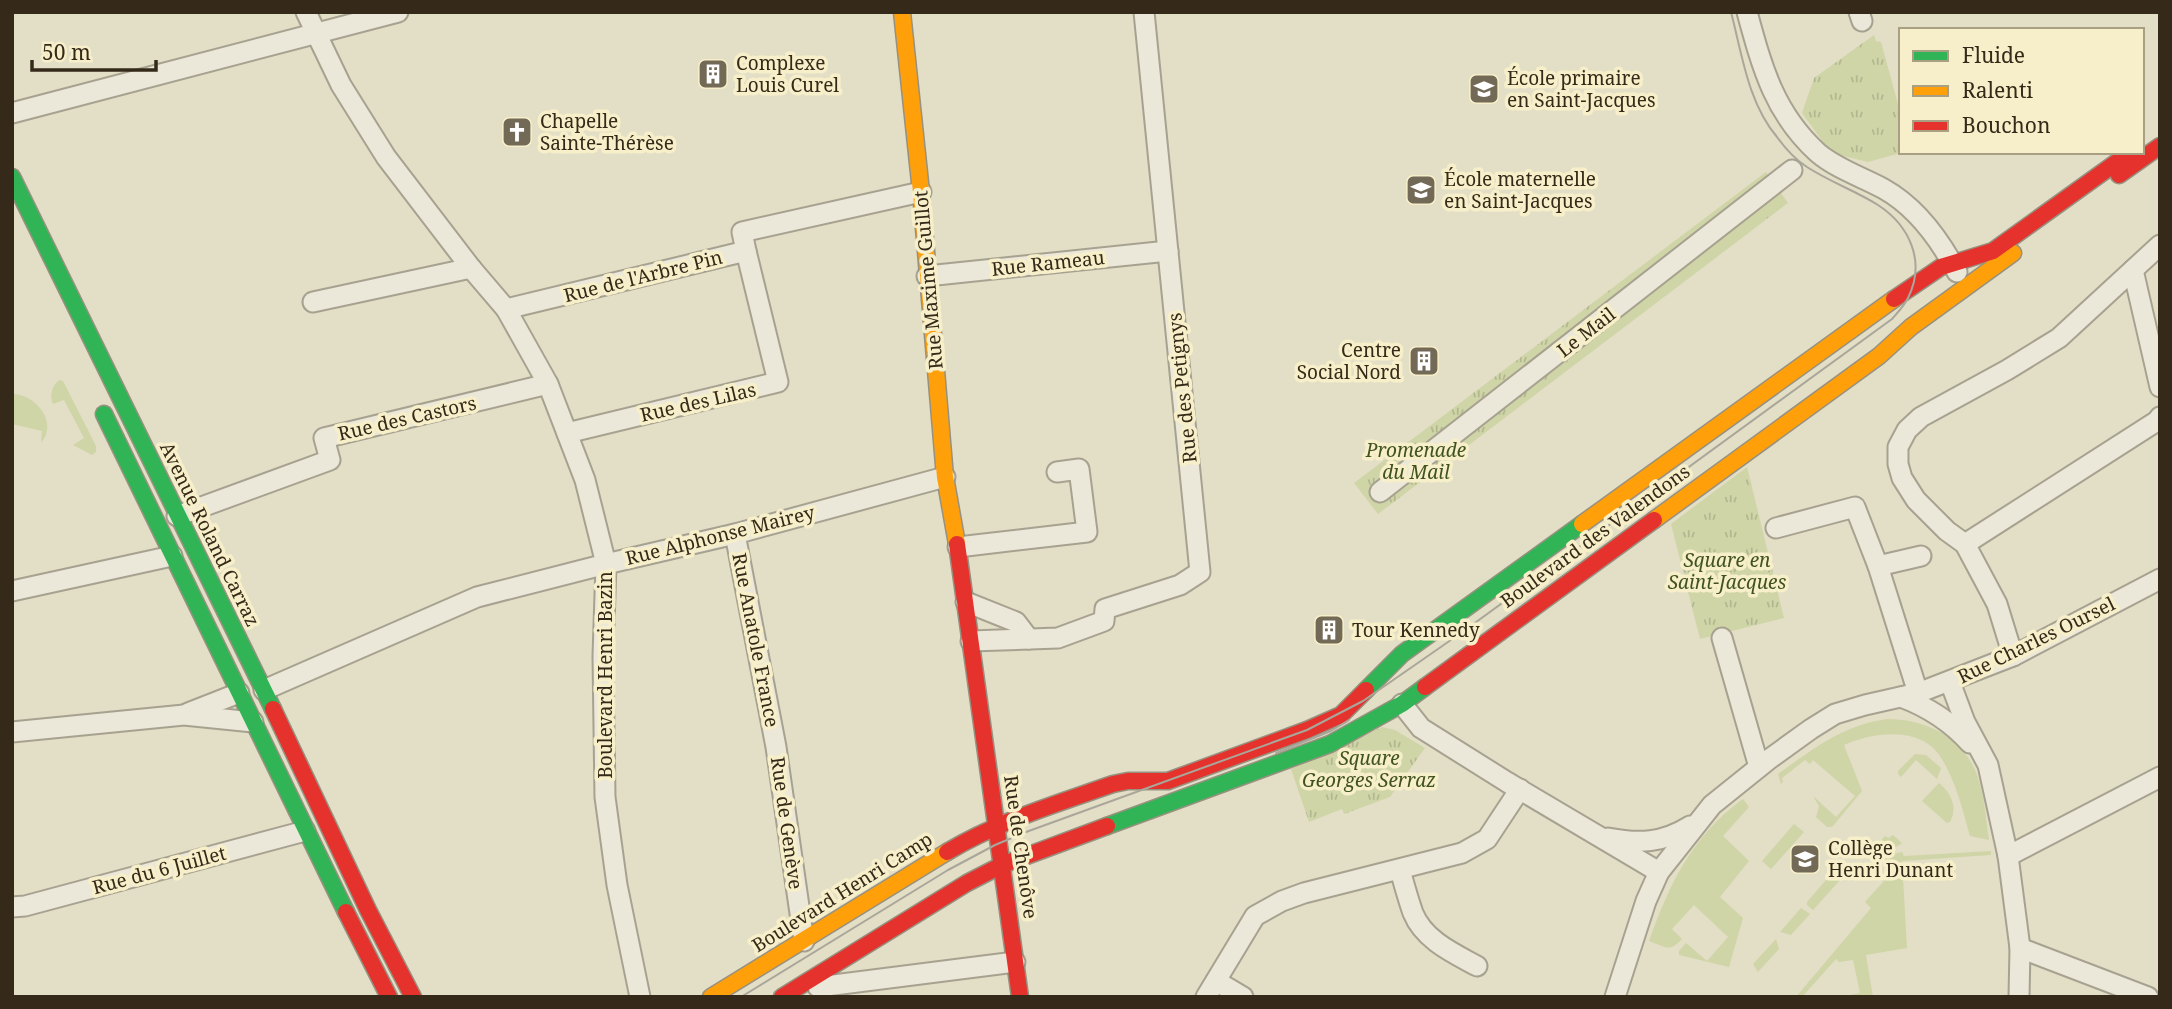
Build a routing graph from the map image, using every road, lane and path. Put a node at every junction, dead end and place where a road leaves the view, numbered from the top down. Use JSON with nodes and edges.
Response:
{"nodes":[{"id":1,"x":306,"y":12,"type":"edge"},
{"id":2,"x":398,"y":12,"type":"edge"},
{"id":3,"x":902,"y":12,"type":"edge"},
{"id":4,"x":1144,"y":12,"type":"edge"},
{"id":5,"x":1747,"y":12,"type":"edge"},
{"id":6,"x":316,"y":34,"type":"junction"},
{"id":7,"x":12,"y":113,"type":"edge"},
{"id":8,"x":2160,"y":132,"type":"edge"},
{"id":9,"x":2144,"y":144,"type":"edge"},
{"id":10,"x":2160,"y":146,"type":"edge"},
{"id":11,"x":2128,"y":154,"type":"edge"},
{"id":12,"x":1792,"y":170,"type":"dead end"},
{"id":13,"x":12,"y":177,"type":"edge"},
{"id":14,"x":921,"y":192,"type":"junction"},
{"id":15,"x":744,"y":242,"type":"junction"},
{"id":16,"x":2160,"y":245,"type":"edge"},
{"id":17,"x":1168,"y":251,"type":"junction"},
{"id":18,"x":1951,"y":261,"type":"junction"},
{"id":19,"x":471,"y":268,"type":"junction"},
{"id":20,"x":2133,"y":270,"type":"junction"},
{"id":21,"x":927,"y":276,"type":"junction"},
{"id":22,"x":1965,"y":288,"type":"junction"},
{"id":23,"x":313,"y":302,"type":"dead end"},
{"id":24,"x":506,"y":309,"type":"junction"},
{"id":25,"x":548,"y":384,"type":"junction"},
{"id":26,"x":2160,"y":387,"type":"edge"},
{"id":27,"x":98,"y":401,"type":"dead end"},
{"id":28,"x":2160,"y":417,"type":"edge"},
{"id":29,"x":567,"y":433,"type":"junction"},
{"id":30,"x":1057,"y":472,"type":"dead end"},
{"id":31,"x":945,"y":477,"type":"junction"},
{"id":32,"x":1380,"y":492,"type":"dead end"},
{"id":33,"x":177,"y":516,"type":"junction"},
{"id":34,"x":1776,"y":528,"type":"dead end"},
{"id":35,"x":735,"y":534,"type":"junction"},
{"id":36,"x":1965,"y":544,"type":"junction"},
{"id":37,"x":958,"y":547,"type":"junction"},
{"id":38,"x":172,"y":556,"type":"junction"},
{"id":39,"x":1921,"y":556,"type":"dead end"},
{"id":40,"x":606,"y":564,"type":"junction"},
{"id":41,"x":1878,"y":566,"type":"junction"},
{"id":42,"x":2160,"y":579,"type":"edge"},
{"id":43,"x":12,"y":591,"type":"edge"},
{"id":44,"x":966,"y":602,"type":"junction"},
{"id":45,"x":1723,"y":638,"type":"dead end"},
{"id":46,"x":1029,"y":639,"type":"junction"},
{"id":47,"x":971,"y":641,"type":"junction"},
{"id":48,"x":2013,"y":656,"type":"junction"},
{"id":49,"x":1950,"y":682,"type":"junction"},
{"id":50,"x":264,"y":690,"type":"junction"},
{"id":51,"x":239,"y":693,"type":"junction"},
{"id":52,"x":1909,"y":695,"type":"junction"},
{"id":53,"x":981,"y":704,"type":"joint"},
{"id":54,"x":1402,"y":704,"type":"junction"},
{"id":55,"x":184,"y":715,"type":"junction"},
{"id":56,"x":253,"y":722,"type":"junction"},
{"id":57,"x":282,"y":730,"type":"junction"},
{"id":58,"x":12,"y":732,"type":"edge"},
{"id":59,"x":776,"y":747,"type":"joint"},
{"id":60,"x":1988,"y":765,"type":"junction"},
{"id":61,"x":1759,"y":767,"type":"junction"},
{"id":62,"x":2160,"y":777,"type":"edge"},
{"id":63,"x":1520,"y":789,"type":"junction"},
{"id":64,"x":1698,"y":822,"type":"junction"},
{"id":65,"x":997,"y":825,"type":"junction"},
{"id":66,"x":305,"y":831,"type":"junction"},
{"id":67,"x":1597,"y":836,"type":"junction"},
{"id":68,"x":2008,"y":856,"type":"junction"},
{"id":69,"x":1002,"y":864,"type":"junction"},
{"id":70,"x":1400,"y":870,"type":"junction"},
{"id":71,"x":1659,"y":872,"type":"junction"},
{"id":72,"x":12,"y":907,"type":"edge"},
{"id":73,"x":804,"y":941,"type":"junction"},
{"id":74,"x":2020,"y":948,"type":"junction"},
{"id":75,"x":365,"y":950,"type":"junction"},
{"id":76,"x":1015,"y":962,"type":"junction"},
{"id":77,"x":1477,"y":966,"type":"dead end"},
{"id":78,"x":817,"y":987,"type":"edge"},
{"id":79,"x":1211,"y":989,"type":"edge"},
{"id":80,"x":380,"y":997,"type":"edge"},
{"id":81,"x":389,"y":997,"type":"edge"},
{"id":82,"x":413,"y":997,"type":"edge"},
{"id":83,"x":640,"y":997,"type":"edge"},
{"id":84,"x":711,"y":997,"type":"edge"},
{"id":85,"x":782,"y":997,"type":"edge"},
{"id":86,"x":1020,"y":997,"type":"edge"},
{"id":87,"x":1243,"y":997,"type":"edge"},
{"id":88,"x":1615,"y":997,"type":"edge"},
{"id":89,"x":2019,"y":997,"type":"edge"},
{"id":90,"x":2148,"y":997,"type":"edge"}],
"edges":[{"from":1,"to":6,"type":"street","name":"Boulevard Henri Bazin"},
{"from":2,"to":6,"type":"street"},
{"from":3,"to":14,"type":"street","name":"Rue Maxime Guillot"},
{"from":4,"to":17,"type":"street","name":"Rue des Petignys"},
{"from":5,"to":18,"type":"street"},
{"from":6,"to":7,"type":"street"},
{"from":6,"to":19,"type":"street","name":"Boulevard Henri Bazin"},
{"from":8,"to":9,"type":"street"},
{"from":10,"to":22,"type":"street","name":"Boulevard des Valendons"},
{"from":11,"to":18,"type":"street","name":"Boulevard des Valendons"},
{"from":12,"to":32,"type":"street","name":"Le Mail"},
{"from":13,"to":33,"type":"street","name":"Avenue Roland Carraz"},
{"from":14,"to":15,"type":"street","name":"Rue de l'Arbre Pin"},
{"from":14,"to":21,"type":"street","name":"Rue Maxime Guillot"},
{"from":15,"to":24,"type":"street","name":"Rue de l'Arbre Pin"},
{"from":15,"to":29,"type":"street","name":"Rue des Lilas"},
{"from":16,"to":20,"type":"street"},
{"from":17,"to":21,"type":"street","name":"Rue Rameau"},
{"from":17,"to":46,"type":"street","name":"Rue des Petignys"},
{"from":18,"to":22,"type":"street"},
{"from":18,"to":65,"type":"street","name":"Boulevard des Valendons"},
{"from":19,"to":23,"type":"street"},
{"from":19,"to":24,"type":"street","name":"Boulevard Henri Bazin"},
{"from":20,"to":26,"type":"street"},
{"from":20,"to":36,"type":"street"},
{"from":21,"to":31,"type":"street","name":"Rue Maxime Guillot"},
{"from":22,"to":54,"type":"street","name":"Boulevard des Valendons"},
{"from":24,"to":25,"type":"street","name":"Boulevard Henri Bazin"},
{"from":25,"to":29,"type":"street","name":"Boulevard Henri Bazin"},
{"from":25,"to":33,"type":"street","name":"Rue des Castors"},
{"from":27,"to":38,"type":"street"},
{"from":28,"to":36,"type":"street"},
{"from":29,"to":40,"type":"street","name":"Boulevard Henri Bazin"},
{"from":30,"to":37,"type":"street"},
{"from":31,"to":35,"type":"street","name":"Rue Alphonse Mairey"},
{"from":31,"to":37,"type":"street","name":"Rue Maxime Guillot"},
{"from":33,"to":50,"type":"street","name":"Avenue Roland Carraz"},
{"from":34,"to":41,"type":"street"},
{"from":35,"to":40,"type":"street","name":"Rue Alphonse Mairey"},
{"from":35,"to":59,"type":"street","name":"Rue Anatole France"},
{"from":36,"to":48,"type":"street"},
{"from":37,"to":44,"type":"street","name":"Rue Maxime Guillot"},
{"from":38,"to":43,"type":"street"},
{"from":38,"to":51,"type":"street"},
{"from":39,"to":41,"type":"street"},
{"from":40,"to":50,"type":"street","name":"Rue Alphonse Mairey"},
{"from":40,"to":83,"type":"street","name":"Boulevard Henri Bazin"},
{"from":41,"to":52,"type":"street"},
{"from":42,"to":48,"type":"street","name":"Rue Charles Oursel"},
{"from":44,"to":46,"type":"street"},
{"from":44,"to":47,"type":"street","name":"Rue Maxime Guillot"},
{"from":45,"to":61,"type":"street"},
{"from":46,"to":47,"type":"street","name":"Rue des Petignys"},
{"from":47,"to":53,"type":"street","name":"Rue Maxime Guillot"},
{"from":48,"to":49,"type":"street","name":"Rue Charles Oursel"},
{"from":49,"to":52,"type":"street","name":"Rue Charles Oursel"},
{"from":49,"to":60,"type":"street"},
{"from":50,"to":57,"type":"street","name":"Avenue Roland Carraz"},
{"from":51,"to":55,"type":"street"},
{"from":51,"to":56,"type":"street"},
{"from":51,"to":57,"type":"street"},
{"from":52,"to":60,"type":"street"},
{"from":52,"to":61,"type":"street","name":"Rue Charles Oursel"},
{"from":53,"to":65,"type":"street","name":"Rue de Chenôve"},
{"from":54,"to":63,"type":"street"},
{"from":54,"to":69,"type":"street","name":"Boulevard des Valendons"},
{"from":55,"to":56,"type":"street"},
{"from":55,"to":58,"type":"street"},
{"from":56,"to":66,"type":"street"},
{"from":57,"to":82,"type":"street","name":"Avenue Roland Carraz"},
{"from":59,"to":73,"type":"street","name":"Rue de Genève"},
{"from":60,"to":68,"type":"street"},
{"from":61,"to":64,"type":"street","name":"Rue Charles Oursel"},
{"from":62,"to":68,"type":"street"},
{"from":63,"to":67,"type":"street"},
{"from":63,"to":70,"type":"street"},
{"from":64,"to":67,"type":"street","name":"Rue Charles Oursel"},
{"from":64,"to":71,"type":"street","name":"Rue Charles Oursel"},
{"from":65,"to":69,"type":"street","name":"Rue de Chenôve"},
{"from":65,"to":73,"type":"street","name":"Boulevard Henri Camp"},
{"from":66,"to":72,"type":"street","name":"Rue du 6 Juillet"},
{"from":66,"to":75,"type":"street"},
{"from":67,"to":71,"type":"street"},
{"from":68,"to":74,"type":"street"},
{"from":69,"to":76,"type":"street","name":"Rue de Chenôve"},
{"from":69,"to":78,"type":"street"},
{"from":70,"to":77,"type":"street"},
{"from":70,"to":79,"type":"street"},
{"from":71,"to":88,"type":"street","name":"Rue Charles Oursel"},
{"from":73,"to":84,"type":"street","name":"Boulevard Henri Camp"},
{"from":74,"to":89,"type":"street"},
{"from":74,"to":90,"type":"street"},
{"from":75,"to":80,"type":"street"},
{"from":75,"to":81,"type":"street"},
{"from":76,"to":78,"type":"street"},
{"from":76,"to":86,"type":"street","name":"Rue de Chenôve"},
{"from":78,"to":85,"type":"street"},
{"from":79,"to":87,"type":"street"}]}
